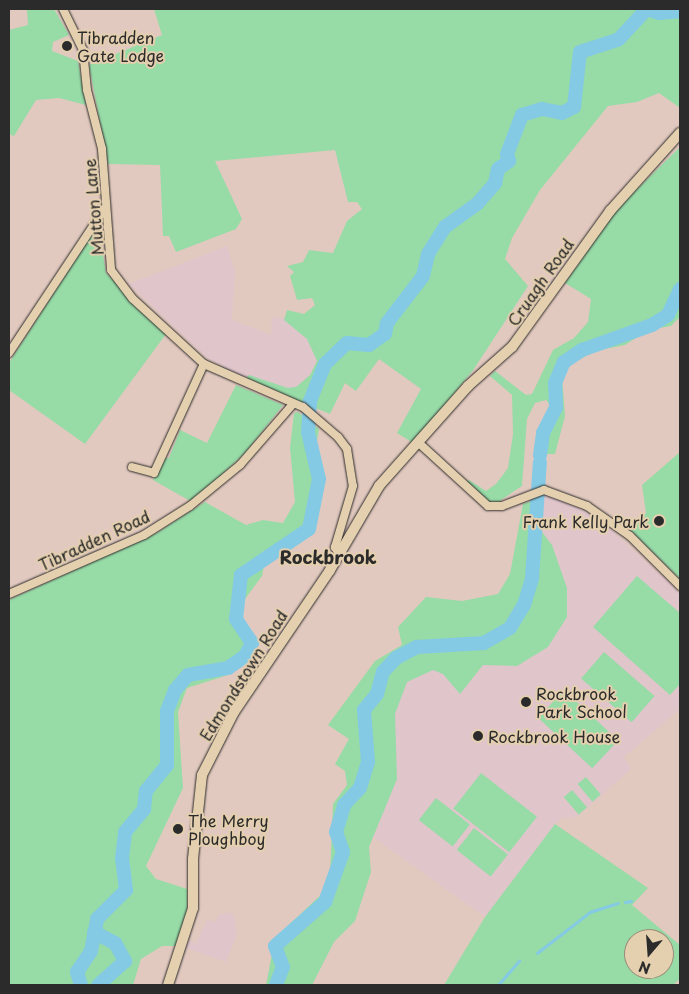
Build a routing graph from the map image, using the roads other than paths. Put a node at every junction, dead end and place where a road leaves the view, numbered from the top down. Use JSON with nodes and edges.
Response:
{"nodes":[{"id":1,"x":63,"y":9,"type":"edge"},
{"id":2,"x":679,"y":136,"type":"edge"},
{"id":3,"x":105,"y":208,"type":"junction"},
{"id":4,"x":9,"y":353,"type":"edge"},
{"id":5,"x":204,"y":364,"type":"junction"},
{"id":6,"x":293,"y":404,"type":"junction"},
{"id":7,"x":420,"y":444,"type":"junction"},
{"id":8,"x":132,"y":467,"type":"dead end"},
{"id":9,"x":338,"y":555,"type":"junction"},
{"id":10,"x":680,"y":586,"type":"edge"},
{"id":11,"x":9,"y":594,"type":"edge"},
{"id":12,"x":168,"y":985,"type":"edge"}],
"edges":[{"from":1,"to":3,"type":"street","name":"Mutton Lane"},
{"from":2,"to":7,"type":"main road","name":"Cruagh Road"},
{"from":3,"to":4,"type":"street"},
{"from":3,"to":5,"type":"street","name":"Mutton Lane"},
{"from":5,"to":6,"type":"street","name":"Mutton Lane"},
{"from":5,"to":8,"type":"street"},
{"from":6,"to":9,"type":"street"},
{"from":6,"to":11,"type":"street","name":"Tibradden Road"},
{"from":7,"to":9,"type":"main road","name":"Edmondstown Road"},
{"from":7,"to":10,"type":"street"},
{"from":9,"to":12,"type":"main road","name":"Edmondstown Road"}]}
